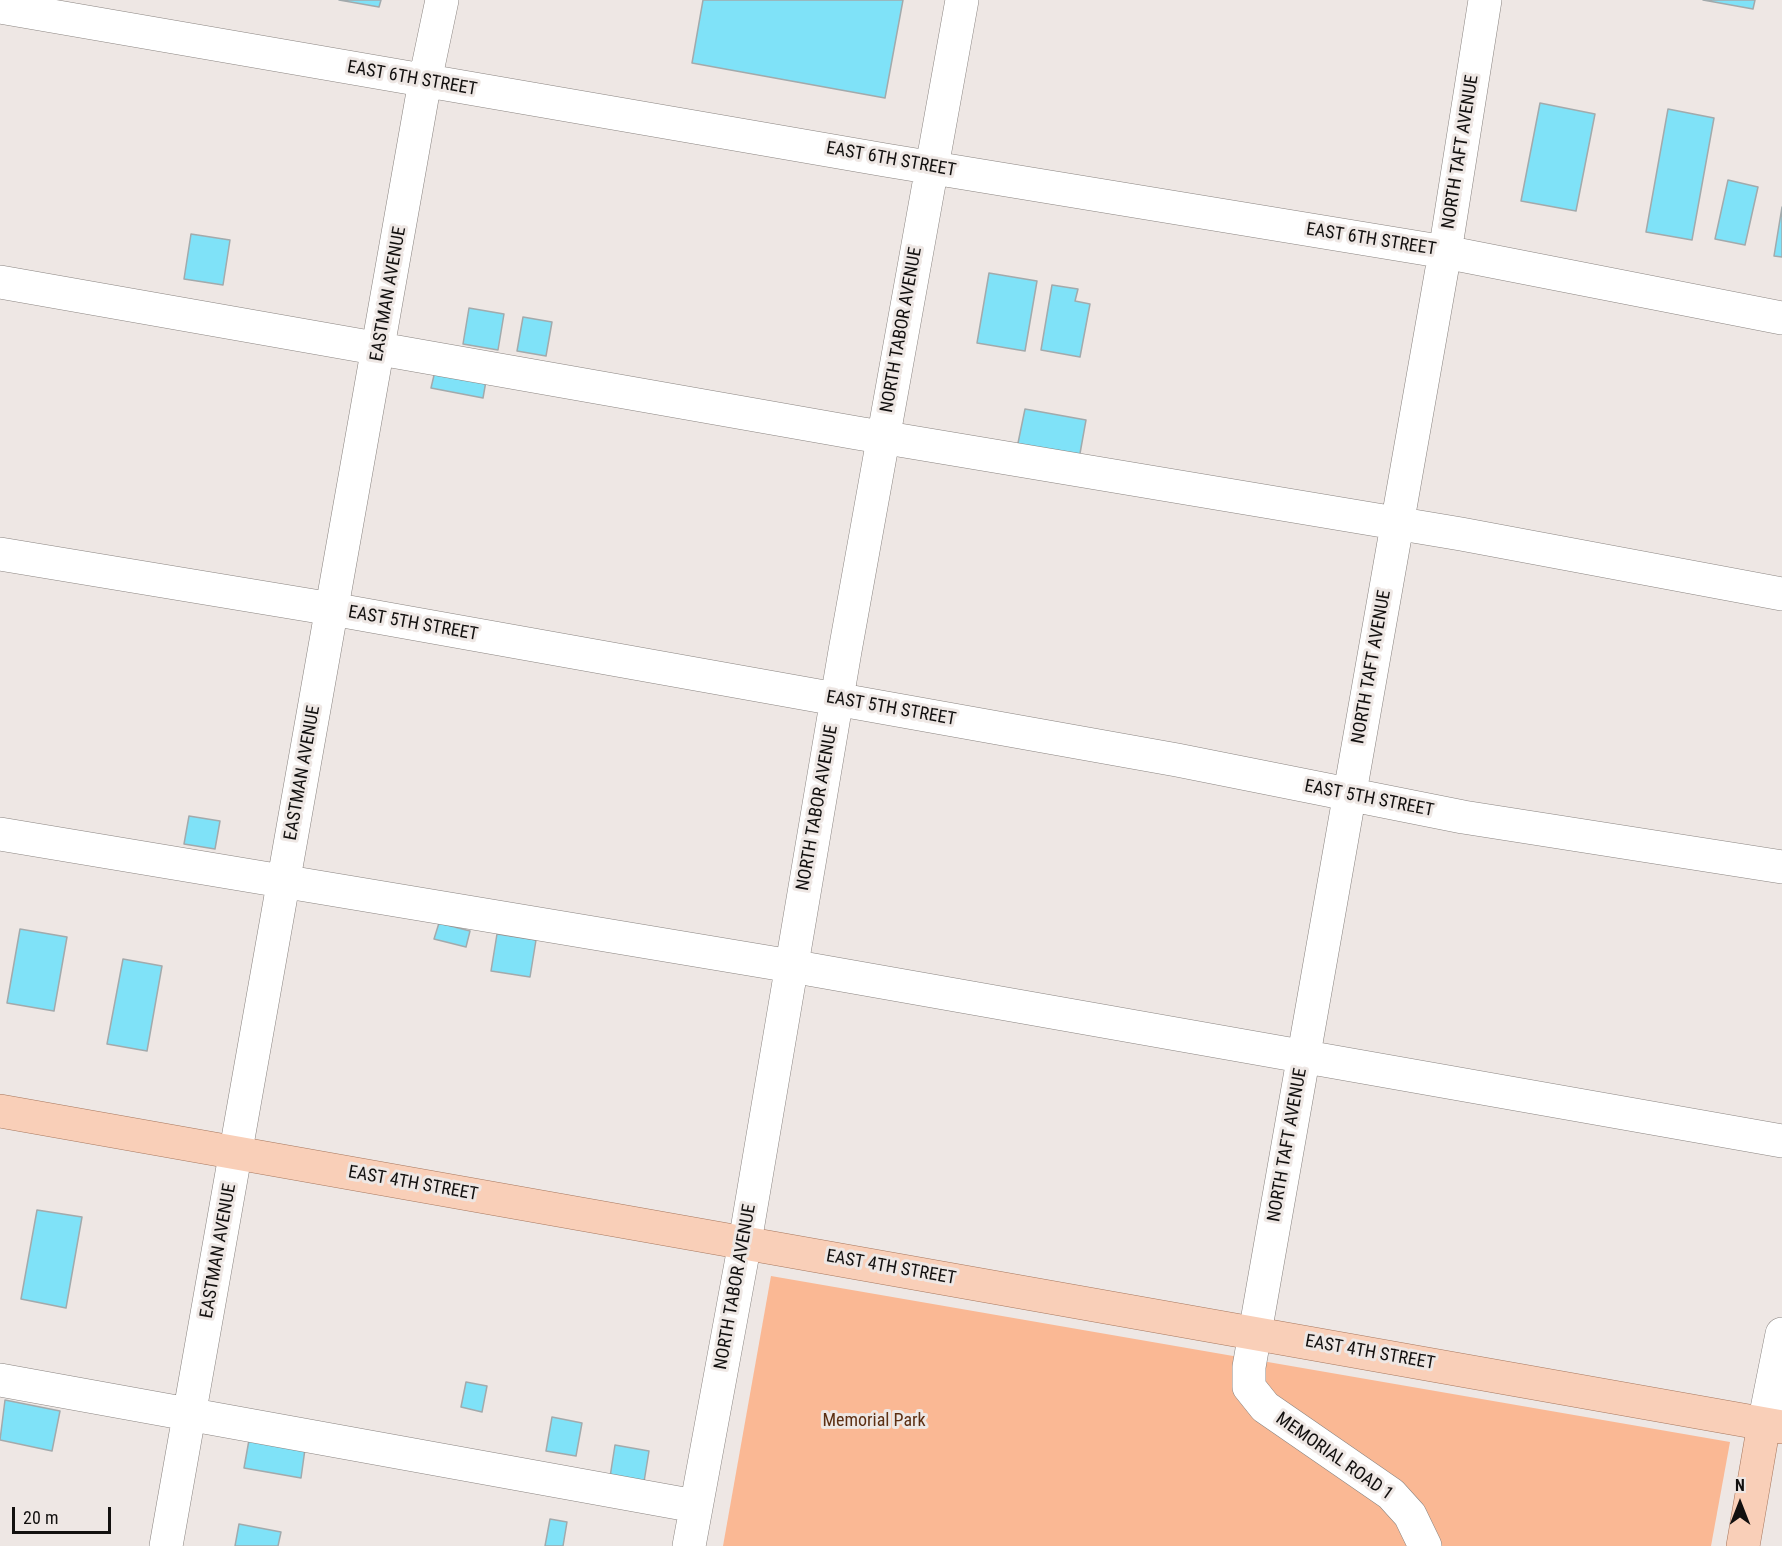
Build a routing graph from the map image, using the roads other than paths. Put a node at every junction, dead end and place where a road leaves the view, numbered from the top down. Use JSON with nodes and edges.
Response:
{"nodes":[{"id":1,"x":442,"y":0,"type":"edge"},
{"id":2,"x":962,"y":0,"type":"edge"},
{"id":3,"x":1485,"y":0,"type":"edge"},
{"id":4,"x":0,"y":7,"type":"edge"},
{"id":5,"x":425,"y":81,"type":"junction"},
{"id":6,"x":932,"y":167,"type":"junction"},
{"id":7,"x":1445,"y":252,"type":"junction"},
{"id":8,"x":0,"y":282,"type":"edge"},
{"id":9,"x":1782,"y":318,"type":"edge"},
{"id":10,"x":379,"y":349,"type":"junction"},
{"id":11,"x":883,"y":437,"type":"junction"},
{"id":12,"x":1398,"y":524,"type":"junction"},
{"id":13,"x":0,"y":554,"type":"edge"},
{"id":14,"x":1782,"y":594,"type":"edge"},
{"id":15,"x":332,"y":609,"type":"junction"},
{"id":16,"x":837,"y":699,"type":"junction"},
{"id":17,"x":1349,"y":794,"type":"junction"},
{"id":18,"x":0,"y":834,"type":"edge"},
{"id":19,"x":1782,"y":867,"type":"edge"},
{"id":20,"x":284,"y":882,"type":"junction"},
{"id":21,"x":791,"y":966,"type":"junction"},
{"id":22,"x":1303,"y":1056,"type":"junction"},
{"id":23,"x":0,"y":1110,"type":"edge"},
{"id":24,"x":1782,"y":1141,"type":"edge"},
{"id":25,"x":236,"y":1153,"type":"junction"},
{"id":26,"x":746,"y":1242,"type":"junction"},
{"id":27,"x":1256,"y":1333,"type":"junction"},
{"id":28,"x":1782,"y":1334,"type":"edge"},
{"id":29,"x":0,"y":1380,"type":"edge"},
{"id":30,"x":190,"y":1414,"type":"junction"},
{"id":31,"x":1773,"y":1426,"type":"edge"},
{"id":32,"x":695,"y":1506,"type":"junction"},
{"id":33,"x":166,"y":1546,"type":"edge"},
{"id":34,"x":689,"y":1546,"type":"edge"},
{"id":35,"x":1425,"y":1546,"type":"edge"},
{"id":36,"x":1743,"y":1546,"type":"edge"}],
"edges":[{"from":1,"to":5,"type":"street","name":"EASTMAN AVENUE"},
{"from":2,"to":6,"type":"street","name":"NORTH TABOR AVENUE"},
{"from":3,"to":7,"type":"street","name":"NORTH TAFT AVENUE"},
{"from":4,"to":5,"type":"street","name":"EAST 6TH STREET"},
{"from":5,"to":6,"type":"street","name":"EAST 6TH STREET"},
{"from":5,"to":10,"type":"street","name":"EASTMAN AVENUE"},
{"from":6,"to":7,"type":"street","name":"EAST 6TH STREET"},
{"from":6,"to":11,"type":"street","name":"NORTH TABOR AVENUE"},
{"from":7,"to":9,"type":"street","name":"EAST 6TH STREET"},
{"from":7,"to":12,"type":"street","name":"NORTH TAFT AVENUE"},
{"from":8,"to":10,"type":"street"},
{"from":10,"to":11,"type":"street"},
{"from":10,"to":15,"type":"street","name":"EASTMAN AVENUE"},
{"from":11,"to":12,"type":"street"},
{"from":11,"to":16,"type":"street","name":"NORTH TABOR AVENUE"},
{"from":12,"to":14,"type":"street"},
{"from":12,"to":17,"type":"street","name":"NORTH TAFT AVENUE"},
{"from":13,"to":15,"type":"street","name":"EAST 5TH STREET"},
{"from":15,"to":16,"type":"street","name":"EAST 5TH STREET"},
{"from":15,"to":20,"type":"street","name":"EASTMAN AVENUE"},
{"from":16,"to":17,"type":"street","name":"EAST 5TH STREET"},
{"from":16,"to":21,"type":"street","name":"NORTH TABOR AVENUE"},
{"from":17,"to":19,"type":"street","name":"EAST 5TH STREET"},
{"from":17,"to":22,"type":"street","name":"NORTH TAFT AVENUE"},
{"from":18,"to":20,"type":"street"},
{"from":20,"to":21,"type":"street"},
{"from":20,"to":25,"type":"street","name":"EASTMAN AVENUE"},
{"from":21,"to":22,"type":"street"},
{"from":21,"to":26,"type":"street","name":"NORTH TABOR AVENUE"},
{"from":22,"to":24,"type":"street"},
{"from":22,"to":27,"type":"street","name":"NORTH TAFT AVENUE"},
{"from":23,"to":25,"type":"main road","name":"EAST 4TH STREET"},
{"from":25,"to":26,"type":"main road","name":"EAST 4TH STREET"},
{"from":25,"to":30,"type":"street","name":"EASTMAN AVENUE"},
{"from":26,"to":27,"type":"main road","name":"EAST 4TH STREET"},
{"from":26,"to":32,"type":"street","name":"NORTH TABOR AVENUE"},
{"from":27,"to":31,"type":"main road","name":"EAST 4TH STREET"},
{"from":27,"to":35,"type":"street","name":"MEMORIAL ROAD 1"},
{"from":28,"to":31,"type":"street"},
{"from":29,"to":30,"type":"street"},
{"from":30,"to":32,"type":"street"},
{"from":30,"to":33,"type":"street","name":"EASTMAN AVENUE"},
{"from":31,"to":36,"type":"main road"},
{"from":32,"to":34,"type":"street","name":"NORTH TABOR AVENUE"}]}
